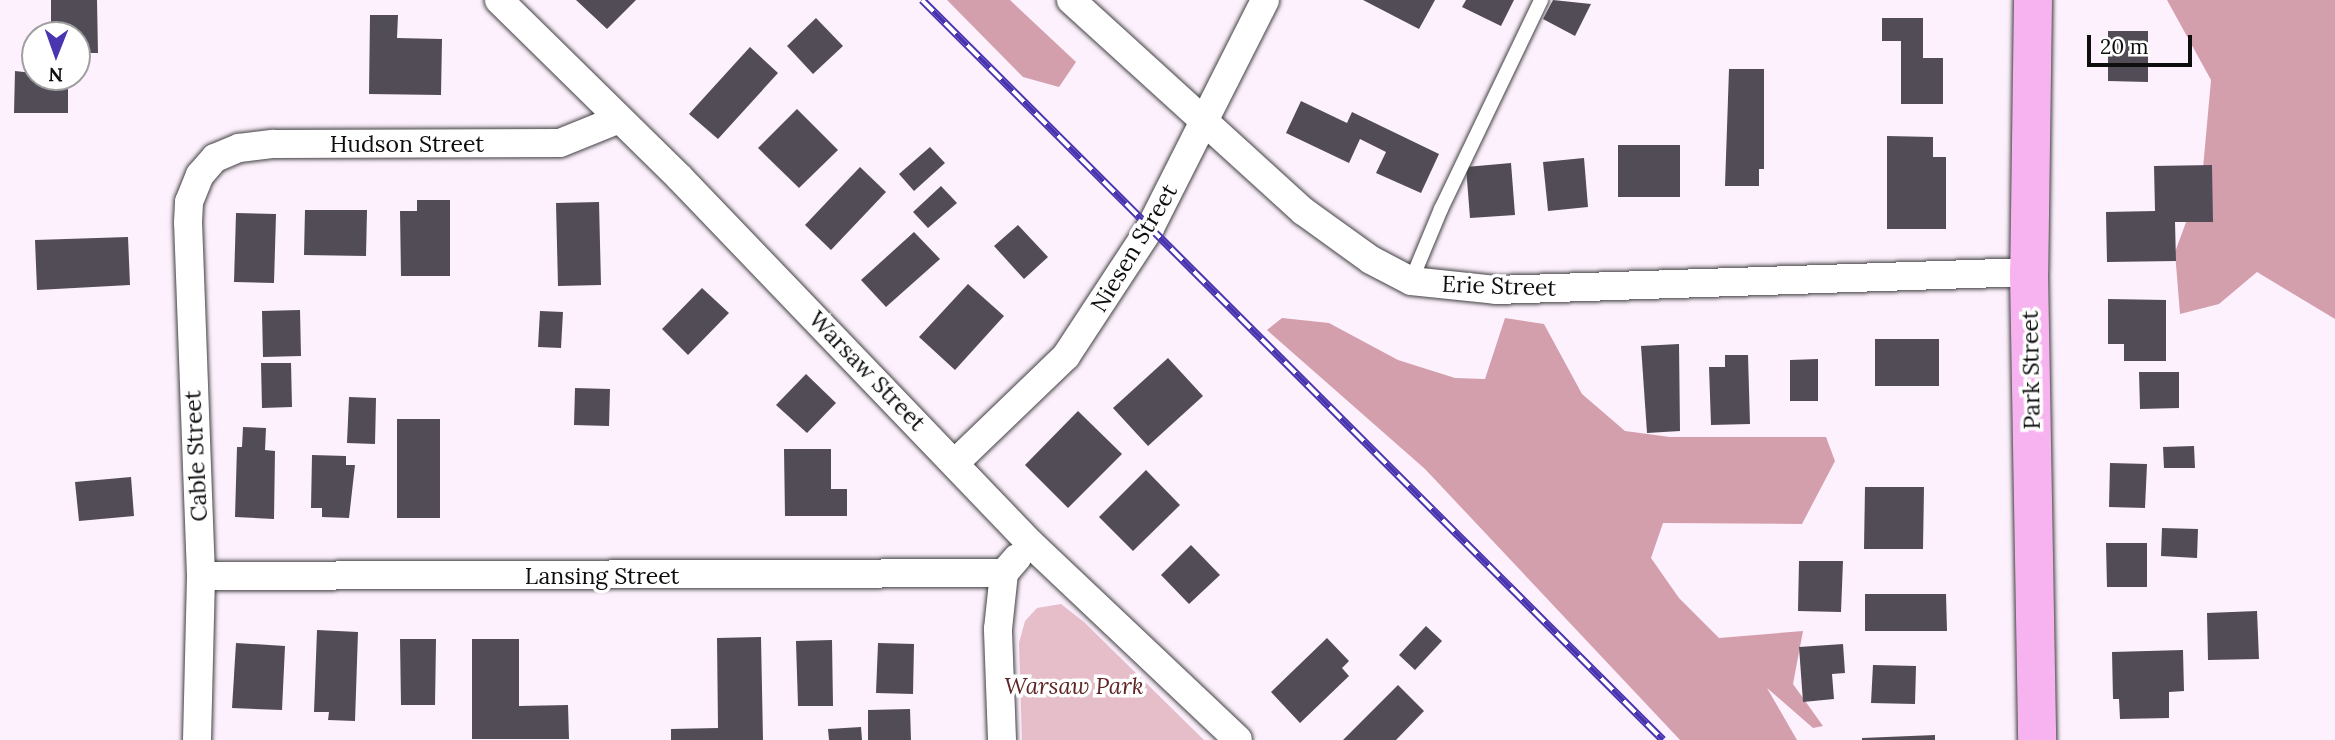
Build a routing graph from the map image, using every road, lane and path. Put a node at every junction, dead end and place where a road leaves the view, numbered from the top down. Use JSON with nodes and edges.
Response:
{"nodes":[{"id":1,"x":499,"y":0,"type":"edge"},
{"id":2,"x":1071,"y":0,"type":"edge"},
{"id":3,"x":1265,"y":0,"type":"edge"},
{"id":4,"x":1541,"y":0,"type":"edge"},
{"id":5,"x":2033,"y":0,"type":"edge"},
{"id":6,"x":619,"y":119,"type":"junction"},
{"id":7,"x":1204,"y":125,"type":"junction"},
{"id":8,"x":200,"y":175,"type":"joint"},
{"id":9,"x":2029,"y":272,"type":"junction"},
{"id":10,"x":1411,"y":281,"type":"junction"},
{"id":11,"x":956,"y":463,"type":"junction"},
{"id":12,"x":1030,"y":543,"type":"junction"},
{"id":13,"x":1004,"y":573,"type":"junction"},
{"id":14,"x":201,"y":576,"type":"junction"},
{"id":15,"x":197,"y":740,"type":"edge"},
{"id":16,"x":1002,"y":740,"type":"edge"},
{"id":17,"x":1238,"y":740,"type":"edge"},
{"id":18,"x":2037,"y":740,"type":"edge"}],
"edges":[{"from":1,"to":6,"type":"street","name":"Warsaw Street"},
{"from":2,"to":7,"type":"street","name":"Erie Street"},
{"from":3,"to":7,"type":"street","name":"Niesen Street"},
{"from":4,"to":10,"type":"lane"},
{"from":5,"to":9,"type":"street","name":"Park Street"},
{"from":6,"to":8,"type":"street","name":"Hudson Street"},
{"from":6,"to":11,"type":"street","name":"Warsaw Street"},
{"from":7,"to":10,"type":"street","name":"Erie Street"},
{"from":7,"to":11,"type":"street","name":"Niesen Street"},
{"from":8,"to":14,"type":"street","name":"Cable Street"},
{"from":9,"to":10,"type":"street","name":"Erie Street"},
{"from":9,"to":18,"type":"street","name":"Park Street"},
{"from":11,"to":12,"type":"street","name":"Warsaw Street"},
{"from":12,"to":13,"type":"street"},
{"from":12,"to":17,"type":"street","name":"Warsaw Street"},
{"from":13,"to":14,"type":"street","name":"Lansing Street"},
{"from":13,"to":16,"type":"street"},
{"from":14,"to":15,"type":"street","name":"Cable Street"}]}
